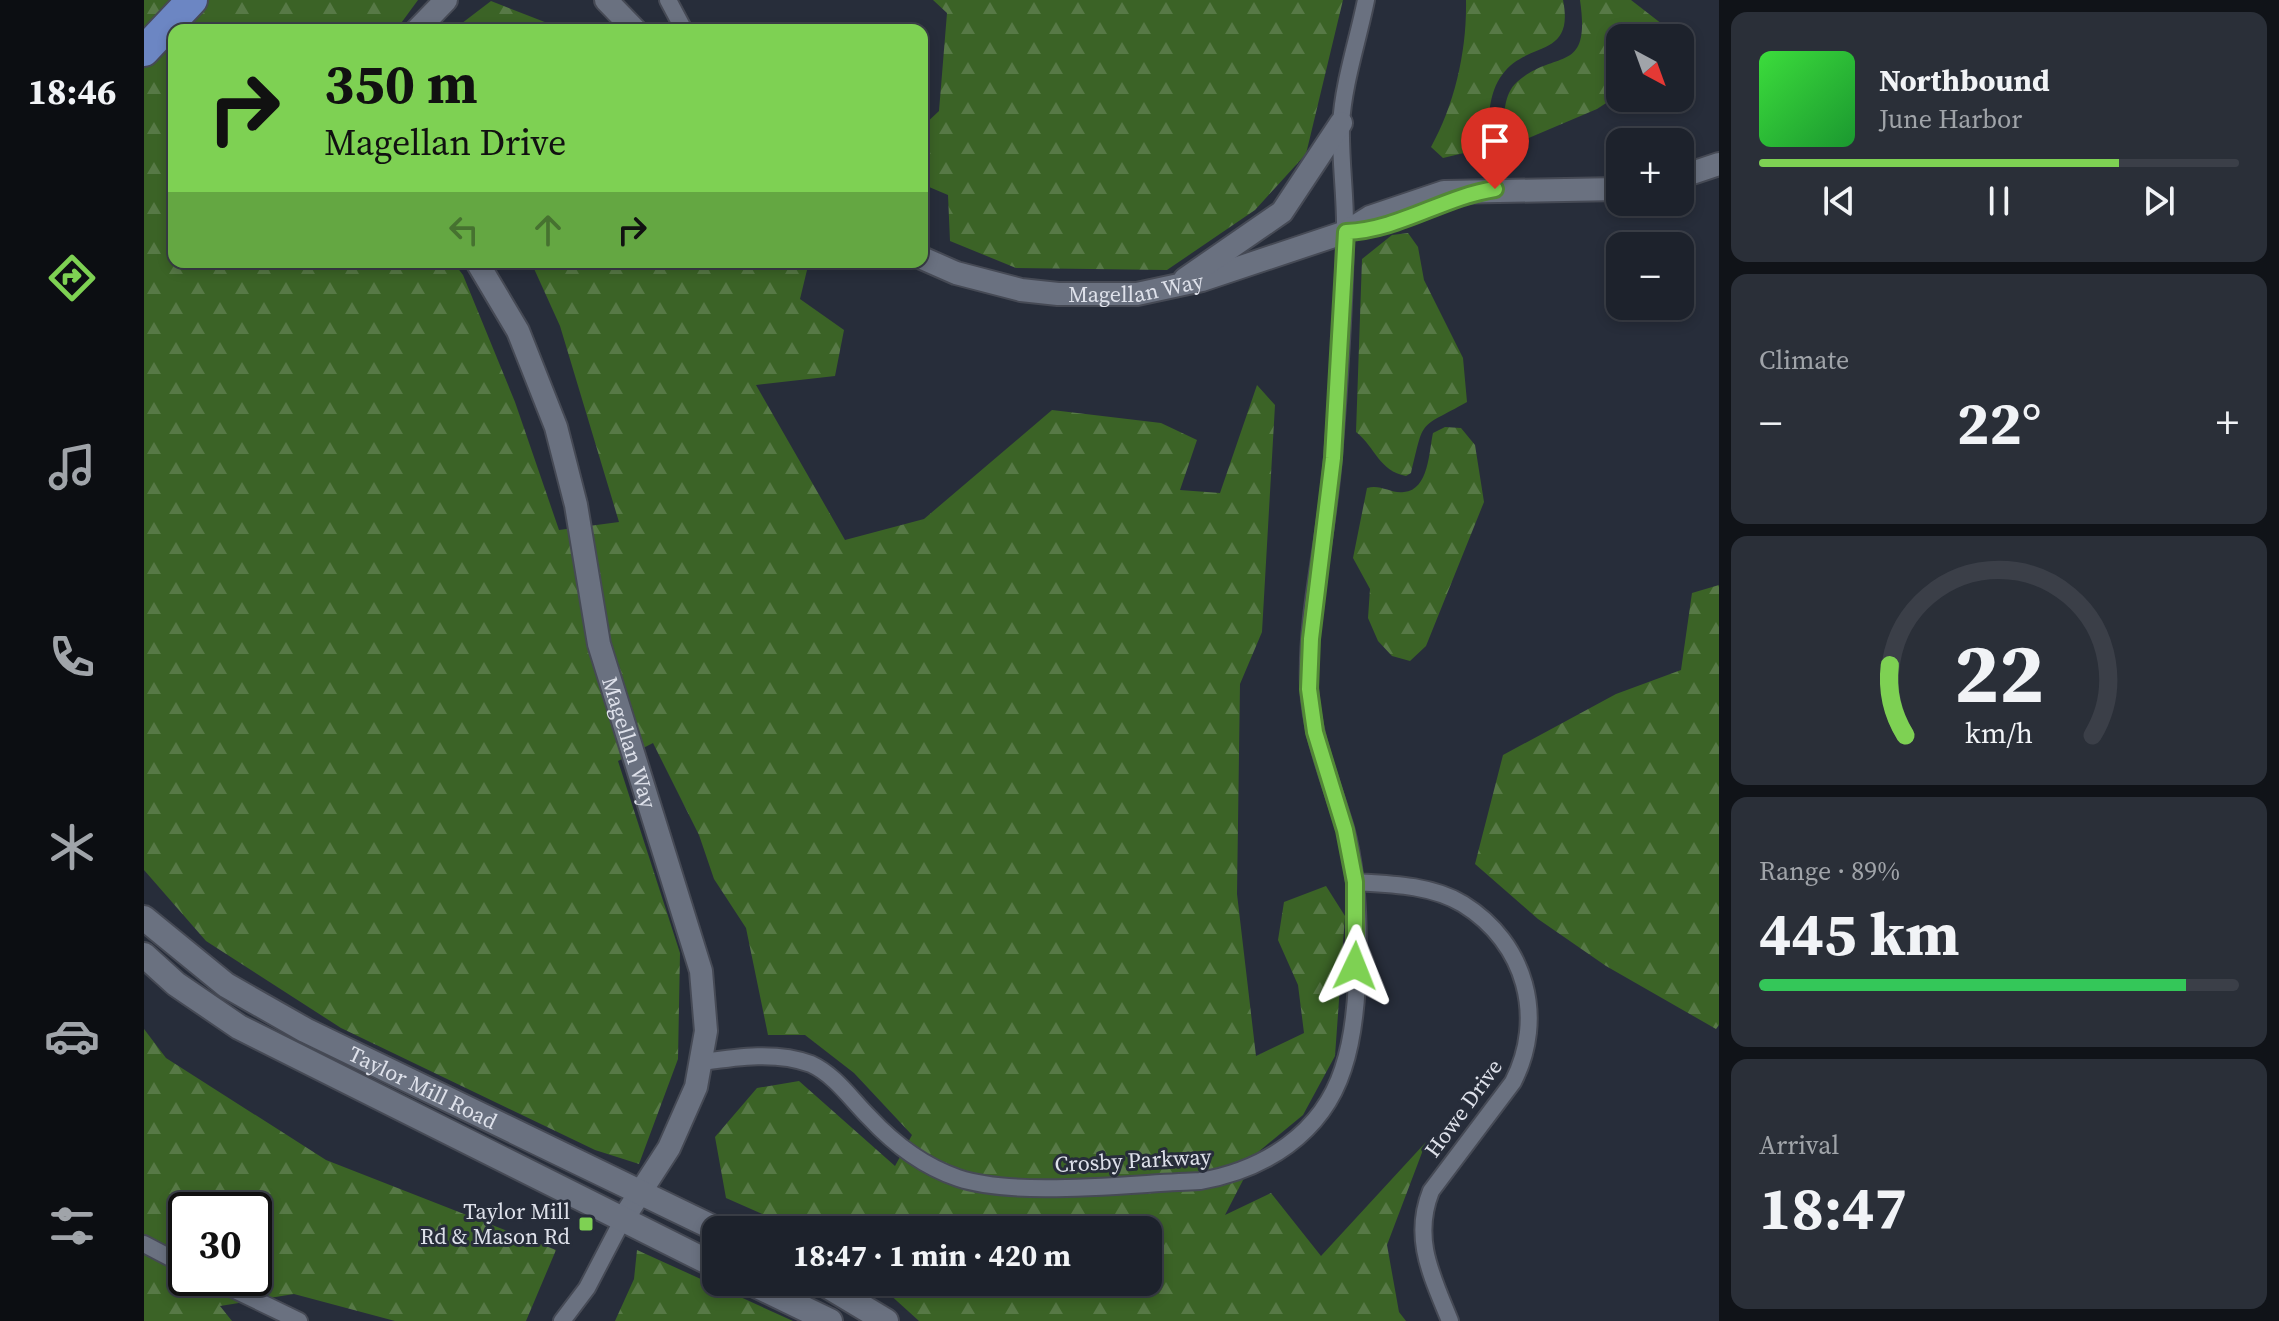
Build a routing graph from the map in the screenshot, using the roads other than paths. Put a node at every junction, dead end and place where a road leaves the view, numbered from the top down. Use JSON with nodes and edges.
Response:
{"nodes":[{"id":1,"x":192,"y":0,"type":"edge"},
{"id":2,"x":446,"y":0,"type":"edge"},
{"id":3,"x":606,"y":0,"type":"edge"},
{"id":4,"x":668,"y":0,"type":"edge"},
{"id":5,"x":1366,"y":0,"type":"edge"},
{"id":6,"x":169,"y":24,"type":"edge"},
{"id":7,"x":423,"y":24,"type":"edge"},
{"id":8,"x":629,"y":24,"type":"edge"},
{"id":9,"x":681,"y":24,"type":"edge"},
{"id":10,"x":168,"y":26,"type":"edge"},
{"id":11,"x":144,"y":51,"type":"edge"},
{"id":12,"x":1341,"y":123,"type":"junction"},
{"id":13,"x":1719,"y":164,"type":"edge"},
{"id":14,"x":1694,"y":172,"type":"edge"},
{"id":15,"x":1606,"y":189,"type":"edge"},
{"id":16,"x":1346,"y":232,"type":"junction"},
{"id":17,"x":928,"y":260,"type":"edge"},
{"id":18,"x":481,"y":268,"type":"edge"},
{"id":19,"x":1175,"y":287,"type":"junction"},
{"id":20,"x":1355,"y":882,"type":"junction"},
{"id":21,"x":144,"y":918,"type":"edge"},
{"id":22,"x":144,"y":955,"type":"edge"},
{"id":23,"x":703,"y":1062,"type":"junction"},
{"id":24,"x":639,"y":1194,"type":"junction"},
{"id":25,"x":623,"y":1219,"type":"junction"},
{"id":26,"x":702,"y":1223,"type":"edge"},
{"id":27,"x":144,"y":1244,"type":"edge"},
{"id":28,"x":168,"y":1257,"type":"edge"},
{"id":29,"x":702,"y":1259,"type":"edge"},
{"id":30,"x":247,"y":1296,"type":"edge"},
{"id":31,"x":778,"y":1296,"type":"edge"},
{"id":32,"x":844,"y":1296,"type":"edge"},
{"id":33,"x":299,"y":1321,"type":"edge"},
{"id":34,"x":562,"y":1321,"type":"edge"},
{"id":35,"x":830,"y":1321,"type":"edge"},
{"id":36,"x":886,"y":1321,"type":"edge"},
{"id":37,"x":1450,"y":1321,"type":"edge"}],
"edges":[{"from":1,"to":6,"type":"highway"},
{"from":2,"to":7,"type":"street"},
{"from":3,"to":8,"type":"street"},
{"from":4,"to":9,"type":"street"},
{"from":5,"to":12,"type":"street","name":"Crosby Parkway"},
{"from":10,"to":11,"type":"highway"},
{"from":12,"to":16,"type":"street","name":"Crosby Parkway"},
{"from":12,"to":19,"type":"street"},
{"from":13,"to":14,"type":"street"},
{"from":15,"to":16,"type":"street","name":"Magellan Way"},
{"from":16,"to":19,"type":"street","name":"Magellan Way"},
{"from":16,"to":20,"type":"street","name":"Crosby Parkway"},
{"from":17,"to":19,"type":"street","name":"Magellan Way"},
{"from":18,"to":23,"type":"street","name":"Magellan Way"},
{"from":20,"to":23,"type":"street","name":"Crosby Parkway"},
{"from":20,"to":37,"type":"street","name":"Howe Drive"},
{"from":21,"to":24,"type":"main road","name":"Taylor Mill Road"},
{"from":22,"to":25,"type":"main road","name":"Taylor Mill Road"},
{"from":23,"to":24,"type":"street","name":"Magellan Way"},
{"from":24,"to":25,"type":"street","name":"Magellan Way"},
{"from":24,"to":26,"type":"main road","name":"Taylor Mill Road"},
{"from":25,"to":29,"type":"main road","name":"Taylor Mill Road"},
{"from":25,"to":34,"type":"street"},
{"from":27,"to":28,"type":"street"},
{"from":30,"to":33,"type":"street"},
{"from":31,"to":35,"type":"main road"},
{"from":32,"to":36,"type":"main road"}]}
